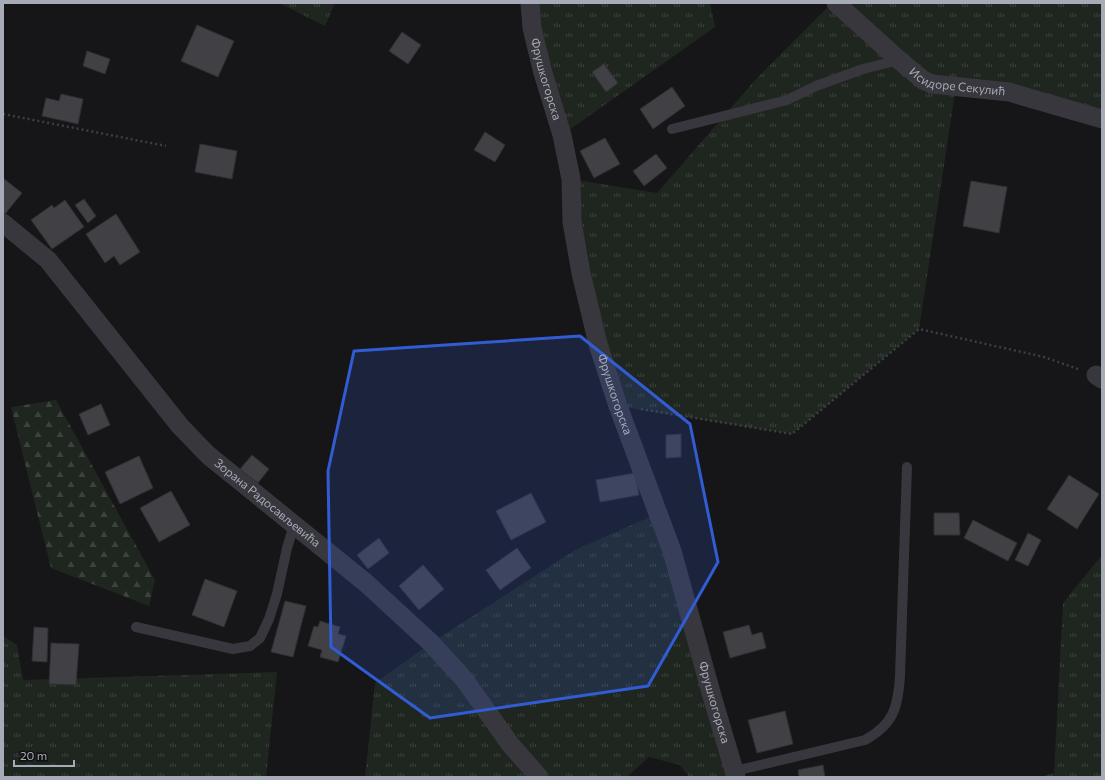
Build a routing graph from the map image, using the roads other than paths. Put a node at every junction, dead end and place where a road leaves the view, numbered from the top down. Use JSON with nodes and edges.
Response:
{"nodes":[{"id":1,"x":530,"y":3,"type":"edge"},
{"id":2,"x":836,"y":3,"type":"edge"},
{"id":3,"x":899,"y":60,"type":"junction"},
{"id":4,"x":1102,"y":119,"type":"edge"},
{"id":5,"x":672,"y":129,"type":"dead end"},
{"id":6,"x":3,"y":223,"type":"edge"},
{"id":7,"x":907,"y":467,"type":"dead end"},
{"id":8,"x":294,"y":525,"type":"junction"},
{"id":9,"x":136,"y":627,"type":"dead end"},
{"id":10,"x":735,"y":774,"type":"edge"},
{"id":11,"x":539,"y":777,"type":"edge"}],
"edges":[{"from":1,"to":10,"type":"street","name":"Фрушкогорска"},
{"from":2,"to":3,"type":"street","name":"Исидоре Секулић"},
{"from":3,"to":4,"type":"street","name":"Исидоре Секулић"},
{"from":3,"to":5,"type":"lane"},
{"from":6,"to":8,"type":"street","name":"Зорана Радосављевића"},
{"from":7,"to":10,"type":"lane"},
{"from":8,"to":9,"type":"lane"},
{"from":8,"to":11,"type":"street","name":"Зорана Радосављевића"}]}
